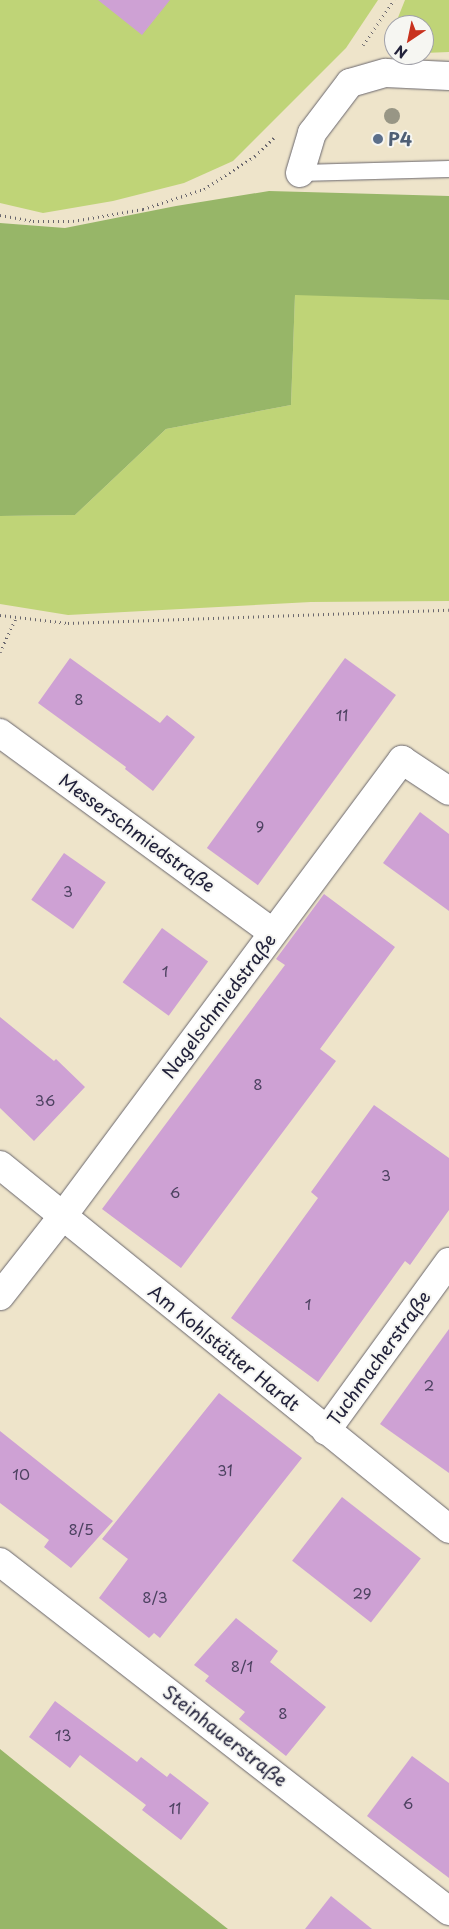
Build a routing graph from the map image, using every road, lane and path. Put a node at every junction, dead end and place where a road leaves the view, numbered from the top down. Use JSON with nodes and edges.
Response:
{"nodes":[{"id":1,"x":394,"y":0,"type":"edge"},
{"id":2,"x":362,"y":46,"type":"dead end"},
{"id":3,"x":449,"y":76,"type":"edge"},
{"id":4,"x":282,"y":130,"type":"dead end"},
{"id":5,"x":449,"y":169,"type":"edge"},
{"id":6,"x":300,"y":172,"type":"joint"},
{"id":7,"x":0,"y":215,"type":"edge"},
{"id":8,"x":449,"y":610,"type":"edge"},
{"id":9,"x":0,"y":615,"type":"edge"},
{"id":10,"x":16,"y":618,"type":"junction"},
{"id":11,"x":0,"y":652,"type":"edge"},
{"id":12,"x":0,"y":733,"type":"edge"},
{"id":13,"x":449,"y":791,"type":"edge"},
{"id":14,"x":273,"y":933,"type":"junction"},
{"id":15,"x":0,"y":1165,"type":"edge"},
{"id":16,"x":62,"y":1217,"type":"junction"},
{"id":17,"x":449,"y":1262,"type":"edge"},
{"id":18,"x":0,"y":1296,"type":"edge"},
{"id":19,"x":326,"y":1431,"type":"junction"},
{"id":20,"x":449,"y":1529,"type":"edge"},
{"id":21,"x":0,"y":1562,"type":"edge"},
{"id":22,"x":449,"y":1911,"type":"edge"}],
"edges":[{"from":1,"to":2,"type":"path"},
{"from":3,"to":6,"type":"street"},
{"from":4,"to":7,"type":"path"},
{"from":5,"to":6,"type":"lane"},
{"from":8,"to":10,"type":"path"},
{"from":9,"to":10,"type":"path"},
{"from":10,"to":11,"type":"path"},
{"from":12,"to":14,"type":"street","name":"Messerschmiedstraße"},
{"from":13,"to":14,"type":"street","name":"Nagelschmiedstraße"},
{"from":14,"to":16,"type":"street","name":"Nagelschmiedstraße"},
{"from":15,"to":16,"type":"street","name":"Am Kohlstätter Hardt"},
{"from":16,"to":18,"type":"street","name":"Nagelschmiedstraße"},
{"from":16,"to":19,"type":"street","name":"Am Kohlstätter Hardt"},
{"from":17,"to":19,"type":"street","name":"Tuchmacherstraße"},
{"from":19,"to":20,"type":"street","name":"Am Kohlstätter Hardt"},
{"from":21,"to":22,"type":"street","name":"Steinhauerstraße"}]}
